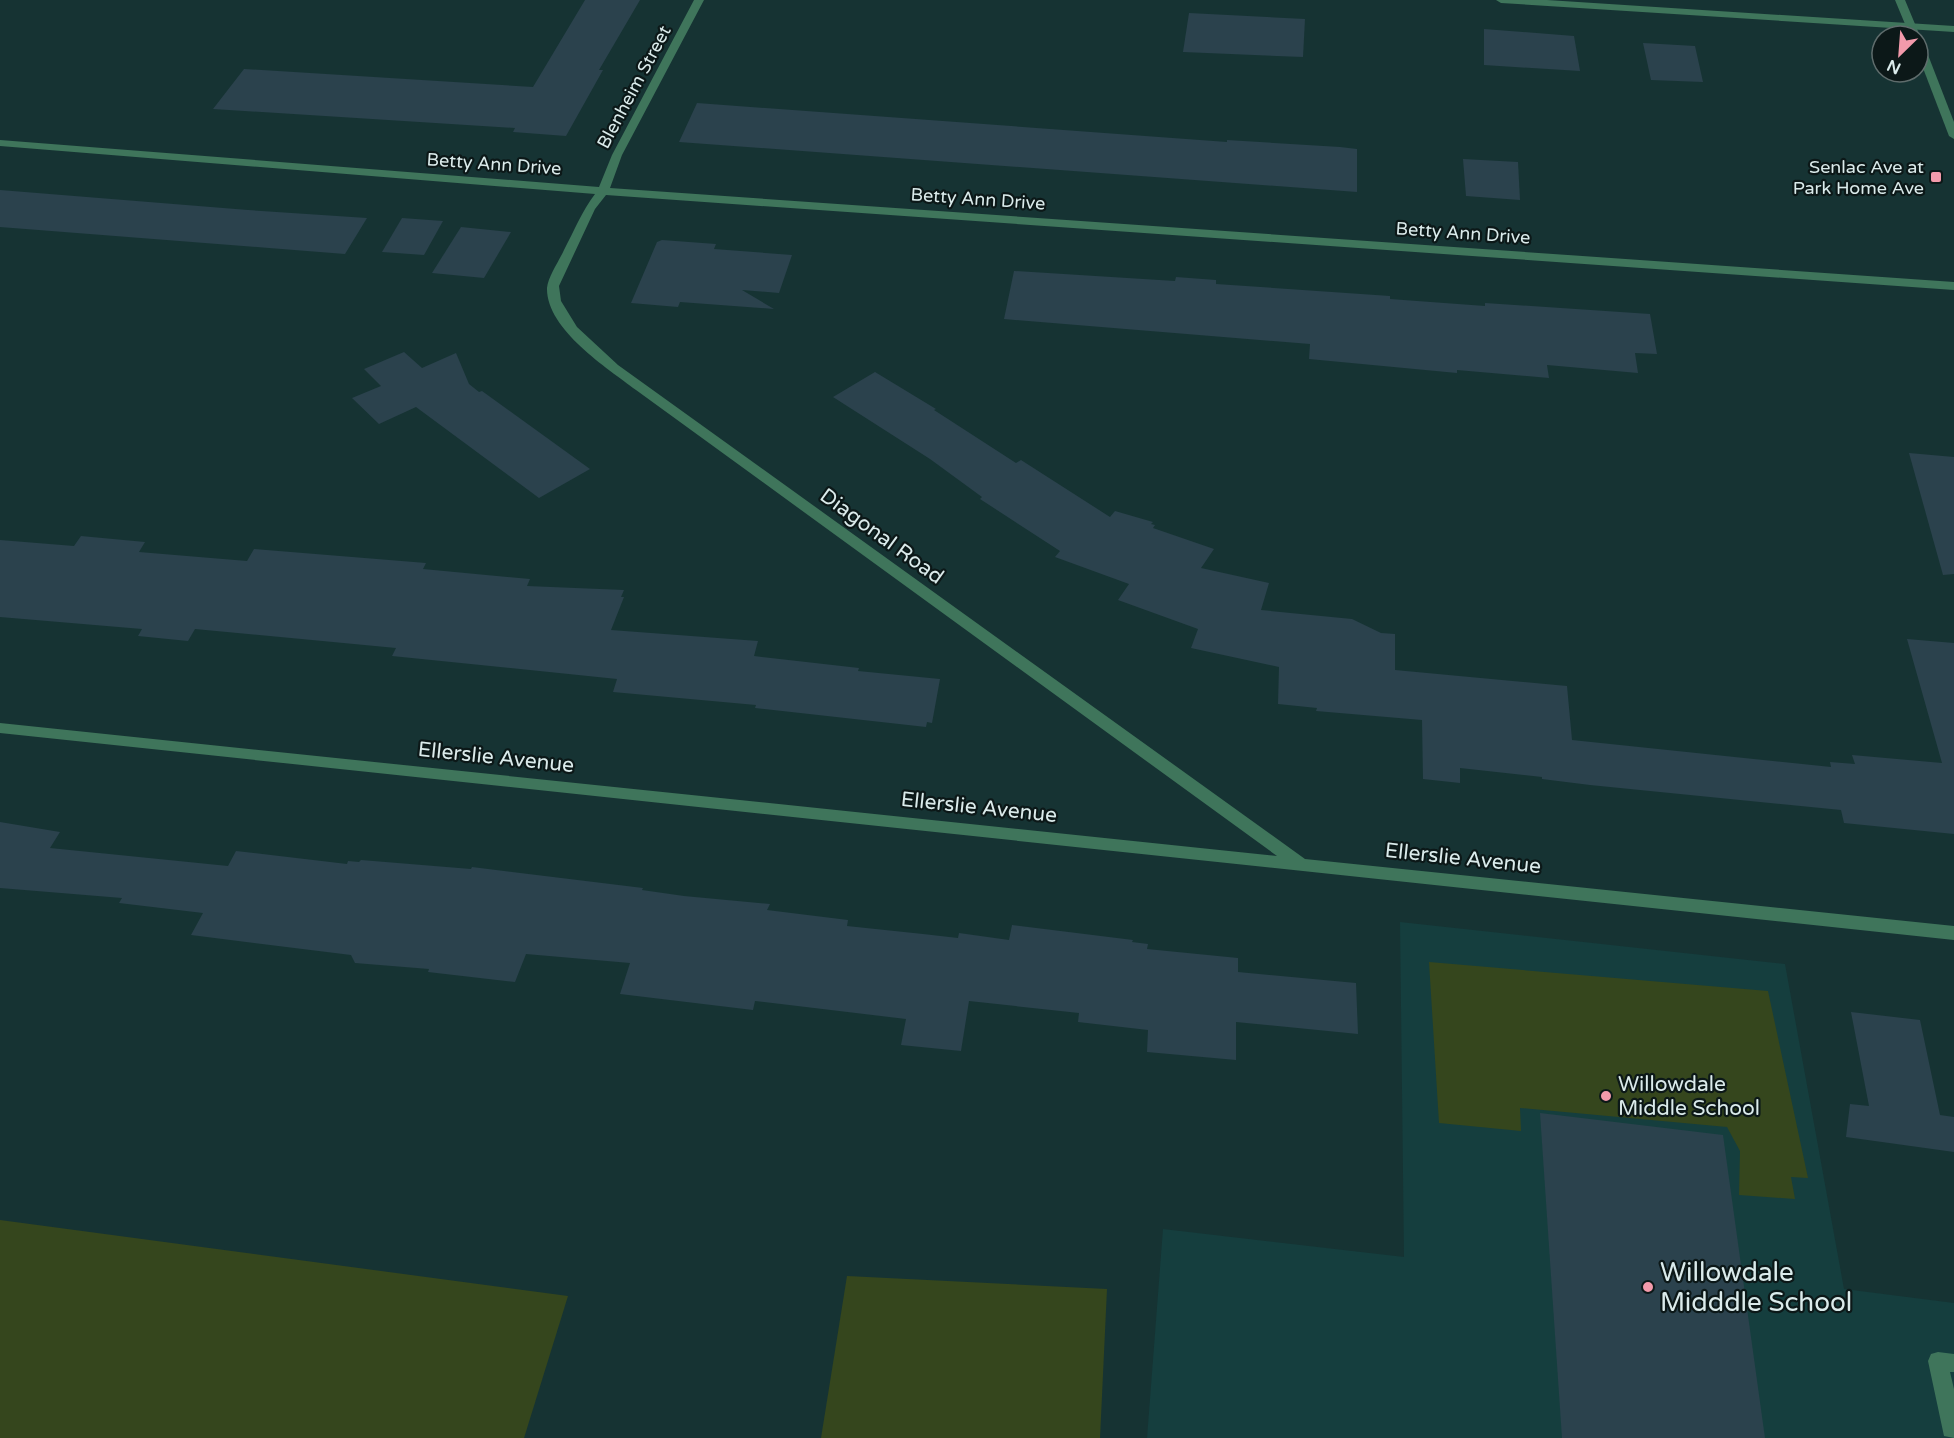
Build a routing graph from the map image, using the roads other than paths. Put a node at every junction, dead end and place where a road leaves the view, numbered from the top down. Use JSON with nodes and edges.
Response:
{"nodes":[{"id":1,"x":699,"y":0,"type":"edge"},
{"id":2,"x":1501,"y":0,"type":"edge"},
{"id":3,"x":1900,"y":0,"type":"edge"},
{"id":4,"x":1910,"y":24,"type":"edge"},
{"id":5,"x":1870,"y":28,"type":"edge"},
{"id":6,"x":1954,"y":29,"type":"edge"},
{"id":7,"x":1930,"y":30,"type":"edge"},
{"id":8,"x":1930,"y":73,"type":"edge"},
{"id":9,"x":1954,"y":136,"type":"edge"},
{"id":10,"x":0,"y":143,"type":"edge"},
{"id":11,"x":603,"y":190,"type":"junction"},
{"id":12,"x":1954,"y":286,"type":"edge"},
{"id":13,"x":0,"y":728,"type":"edge"},
{"id":14,"x":1299,"y":863,"type":"junction"},
{"id":15,"x":1954,"y":933,"type":"edge"},
{"id":16,"x":1954,"y":1363,"type":"edge"},
{"id":17,"x":1954,"y":1436,"type":"edge"}],
"edges":[{"from":1,"to":11,"type":"street","name":"Blenheim Street"},
{"from":2,"to":5,"type":"street"},
{"from":3,"to":4,"type":"street"},
{"from":6,"to":7,"type":"street"},
{"from":8,"to":9,"type":"street"},
{"from":10,"to":11,"type":"street","name":"Betty Ann Drive"},
{"from":11,"to":12,"type":"street","name":"Betty Ann Drive"},
{"from":11,"to":14,"type":"street","name":"Diagonal Road"},
{"from":13,"to":14,"type":"street","name":"Ellerslie Avenue"},
{"from":14,"to":15,"type":"street","name":"Ellerslie Avenue"},
{"from":16,"to":17,"type":"street"}]}
